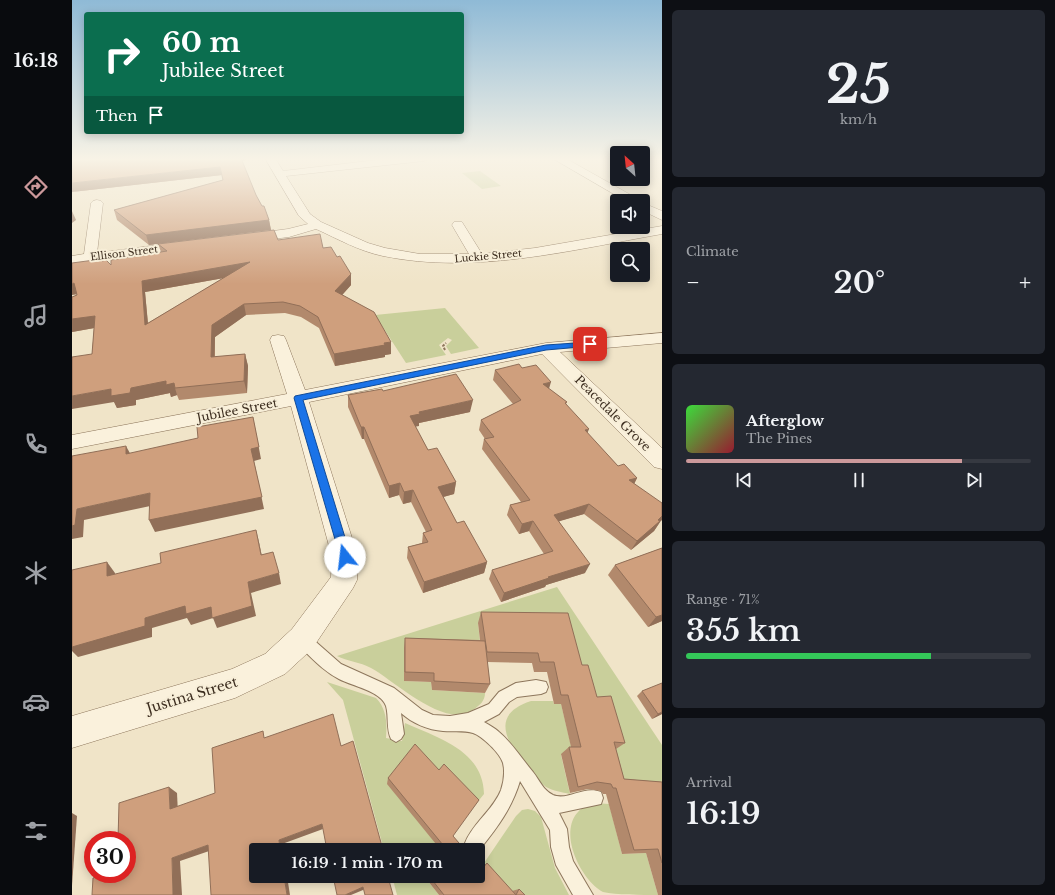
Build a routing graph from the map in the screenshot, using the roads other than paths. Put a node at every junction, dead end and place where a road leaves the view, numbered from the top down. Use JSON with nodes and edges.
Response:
{"nodes":[{"id":1,"x":295,"y":200,"type":"edge"},
{"id":2,"x":97,"y":203,"type":"dead end"},
{"id":3,"x":650,"y":210,"type":"edge"},
{"id":4,"x":662,"y":216,"type":"edge"},
{"id":5,"x":318,"y":225,"type":"junction"},
{"id":6,"x":458,"y":225,"type":"dead end"},
{"id":7,"x":662,"y":230,"type":"edge"},
{"id":8,"x":235,"y":239,"type":"edge"},
{"id":9,"x":204,"y":243,"type":"edge"},
{"id":10,"x":90,"y":257,"type":"junction"},
{"id":11,"x":478,"y":258,"type":"junction"},
{"id":12,"x":72,"y":260,"type":"edge"},
{"id":13,"x":662,"y":338,"type":"edge"},
{"id":14,"x":278,"y":340,"type":"dead end"},
{"id":15,"x":546,"y":348,"type":"junction"},
{"id":16,"x":298,"y":398,"type":"junction"},
{"id":17,"x":72,"y":442,"type":"edge"},
{"id":18,"x":662,"y":461,"type":"edge"},
{"id":19,"x":302,"y":639,"type":"junction"},
{"id":20,"x":541,"y":687,"type":"dead end"},
{"id":21,"x":386,"y":691,"type":"junction"},
{"id":22,"x":461,"y":723,"type":"junction"},
{"id":23,"x":72,"y":732,"type":"edge"},
{"id":24,"x":396,"y":734,"type":"dead end"},
{"id":25,"x":509,"y":754,"type":"junction"},
{"id":26,"x":539,"y":796,"type":"junction"},
{"id":27,"x":595,"y":798,"type":"dead end"},
{"id":28,"x":475,"y":843,"type":"edge"},
{"id":29,"x":584,"y":895,"type":"edge"}],
"edges":[{"from":1,"to":5,"type":"street","name":"Luckie Street"},
{"from":2,"to":10,"type":"street"},
{"from":3,"to":4,"type":"street"},
{"from":5,"to":8,"type":"street"},
{"from":5,"to":11,"type":"street","name":"Luckie Street"},
{"from":6,"to":11,"type":"street"},
{"from":7,"to":11,"type":"street","name":"Luckie Street"},
{"from":9,"to":10,"type":"street","name":"Ellison Street"},
{"from":10,"to":12,"type":"street","name":"Ellison Street"},
{"from":13,"to":15,"type":"street","name":"Jubilee Street"},
{"from":14,"to":16,"type":"street","name":"Justina Street"},
{"from":15,"to":16,"type":"street","name":"Jubilee Street"},
{"from":15,"to":18,"type":"street","name":"Peacedale Grove"},
{"from":16,"to":17,"type":"street","name":"Jubilee Street"},
{"from":16,"to":19,"type":"street","name":"Justina Street"},
{"from":19,"to":21,"type":"lane"},
{"from":19,"to":23,"type":"street","name":"Justina Street"},
{"from":20,"to":22,"type":"lane"},
{"from":21,"to":22,"type":"lane"},
{"from":21,"to":24,"type":"lane"},
{"from":22,"to":25,"type":"lane"},
{"from":25,"to":26,"type":"lane"},
{"from":25,"to":28,"type":"lane"},
{"from":26,"to":27,"type":"lane"},
{"from":26,"to":29,"type":"lane"}]}
